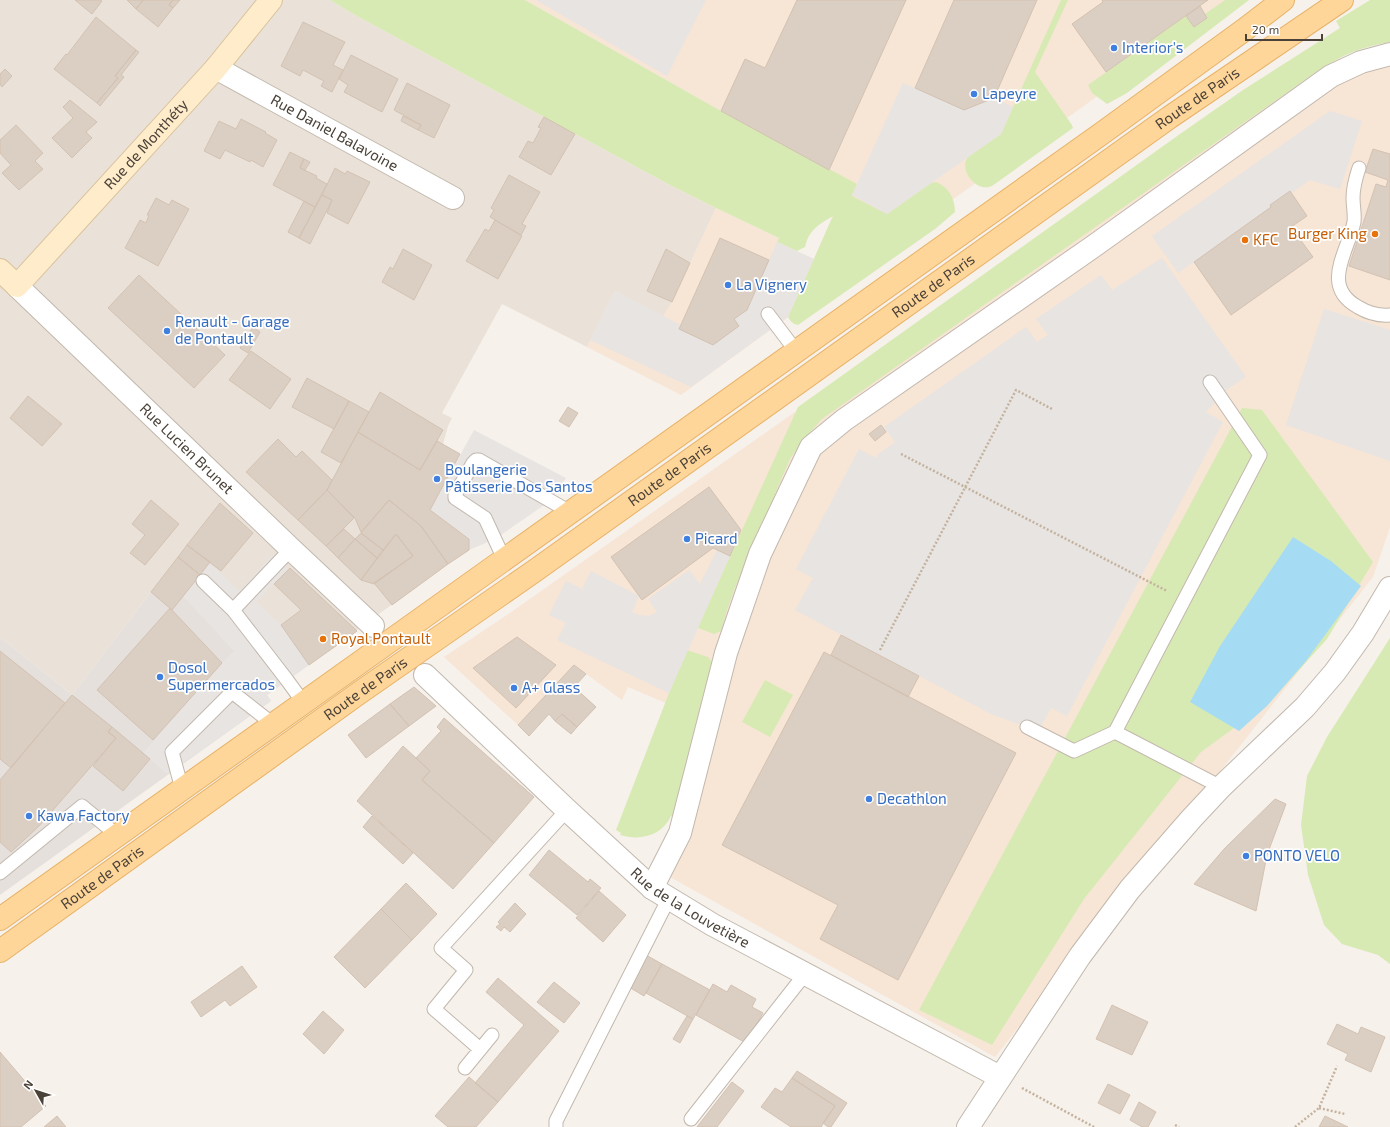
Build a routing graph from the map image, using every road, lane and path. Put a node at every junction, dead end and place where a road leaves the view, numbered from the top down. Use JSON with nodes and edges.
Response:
{"nodes":[{"id":1,"x":271,"y":0,"type":"edge"},
{"id":2,"x":1283,"y":0,"type":"edge"},
{"id":3,"x":1342,"y":0,"type":"edge"},
{"id":4,"x":1390,"y":54,"type":"edge"},
{"id":5,"x":216,"y":68,"type":"junction"},
{"id":6,"x":1359,"y":168,"type":"dead end"},
{"id":7,"x":453,"y":198,"type":"dead end"},
{"id":8,"x":0,"y":270,"type":"edge"},
{"id":9,"x":17,"y":286,"type":"junction"},
{"id":10,"x":768,"y":314,"type":"dead end"},
{"id":11,"x":1390,"y":315,"type":"edge"},
{"id":12,"x":796,"y":351,"type":"junction"},
{"id":13,"x":1210,"y":382,"type":"dead end"},
{"id":14,"x":1052,"y":409,"type":"dead end"},
{"id":15,"x":901,"y":454,"type":"dead end"},
{"id":16,"x":965,"y":487,"type":"junction"},
{"id":17,"x":570,"y":512,"type":"junction"},
{"id":18,"x":291,"y":549,"type":"junction"},
{"id":19,"x":504,"y":559,"type":"junction"},
{"id":20,"x":203,"y":581,"type":"dead end"},
{"id":21,"x":1390,"y":588,"type":"edge"},
{"id":22,"x":1184,"y":600,"type":"junction"},
{"id":23,"x":233,"y":610,"type":"junction"},
{"id":24,"x":373,"y":626,"type":"dead end"},
{"id":25,"x":880,"y":650,"type":"dead end"},
{"id":26,"x":425,"y":676,"type":"dead end"},
{"id":27,"x":303,"y":702,"type":"junction"},
{"id":28,"x":273,"y":724,"type":"junction"},
{"id":29,"x":1027,"y":727,"type":"dead end"},
{"id":30,"x":1115,"y":732,"type":"junction"},
{"id":31,"x":182,"y":788,"type":"junction"},
{"id":32,"x":1220,"y":788,"type":"junction"},
{"id":33,"x":567,"y":810,"type":"junction"},
{"id":34,"x":117,"y":835,"type":"junction"},
{"id":35,"x":0,"y":873,"type":"edge"},
{"id":36,"x":661,"y":893,"type":"junction"},
{"id":37,"x":0,"y":919,"type":"edge"},
{"id":38,"x":0,"y":951,"type":"edge"},
{"id":39,"x":805,"y":974,"type":"junction"},
{"id":40,"x":492,"y":1035,"type":"dead end"},
{"id":41,"x":480,"y":1049,"type":"junction"},
{"id":42,"x":1337,"y":1066,"type":"dead end"},
{"id":43,"x":465,"y":1068,"type":"dead end"},
{"id":44,"x":1000,"y":1077,"type":"junction"},
{"id":45,"x":1318,"y":1108,"type":"junction"},
{"id":46,"x":1345,"y":1114,"type":"dead end"},
{"id":47,"x":691,"y":1119,"type":"dead end"},
{"id":48,"x":1175,"y":1125,"type":"dead end"},
{"id":49,"x":556,"y":1127,"type":"edge"},
{"id":50,"x":968,"y":1127,"type":"edge"},
{"id":51,"x":1094,"y":1127,"type":"edge"},
{"id":52,"x":1180,"y":1127,"type":"edge"},
{"id":53,"x":1295,"y":1127,"type":"edge"}],
"edges":[{"from":1,"to":5,"type":"street","name":"Rue de Monthéty"},
{"from":2,"to":12,"type":"main road","name":"Route de Paris"},
{"from":3,"to":38,"type":"main road","name":"Route de Paris"},
{"from":4,"to":36,"type":"street"},
{"from":5,"to":7,"type":"street","name":"Rue Daniel Balavoine"},
{"from":5,"to":9,"type":"street","name":"Rue de Monthéty"},
{"from":6,"to":11,"type":"lane"},
{"from":8,"to":9,"type":"street","name":"Rue Lucien Brunet"},
{"from":9,"to":18,"type":"street","name":"Rue Lucien Brunet"},
{"from":10,"to":12,"type":"lane"},
{"from":12,"to":17,"type":"main road","name":"Route de Paris"},
{"from":13,"to":22,"type":"lane"},
{"from":14,"to":16,"type":"path"},
{"from":15,"to":16,"type":"path"},
{"from":16,"to":22,"type":"path"},
{"from":16,"to":25,"type":"path"},
{"from":17,"to":19,"type":"main road","name":"Route de Paris"},
{"from":17,"to":19,"type":"lane"},
{"from":18,"to":23,"type":"lane"},
{"from":18,"to":24,"type":"street","name":"Rue Lucien Brunet"},
{"from":19,"to":27,"type":"main road","name":"Route de Paris"},
{"from":20,"to":23,"type":"lane"},
{"from":21,"to":32,"type":"street"},
{"from":22,"to":30,"type":"lane"},
{"from":23,"to":27,"type":"lane"},
{"from":26,"to":33,"type":"street","name":"Rue de la Louvetière"},
{"from":27,"to":28,"type":"main road","name":"Route de Paris"},
{"from":28,"to":31,"type":"main road","name":"Route de Paris"},
{"from":28,"to":31,"type":"lane"},
{"from":29,"to":30,"type":"lane"},
{"from":30,"to":32,"type":"lane"},
{"from":31,"to":34,"type":"main road","name":"Route de Paris"},
{"from":32,"to":44,"type":"street"},
{"from":33,"to":36,"type":"street","name":"Rue de la Louvetière"},
{"from":33,"to":41,"type":"lane"},
{"from":34,"to":35,"type":"lane"},
{"from":34,"to":37,"type":"main road","name":"Route de Paris"},
{"from":36,"to":39,"type":"street","name":"Rue de la Louvetière"},
{"from":36,"to":49,"type":"lane"},
{"from":39,"to":44,"type":"street","name":"Rue de la Louvetière"},
{"from":39,"to":47,"type":"lane"},
{"from":40,"to":41,"type":"lane"},
{"from":41,"to":43,"type":"lane"},
{"from":42,"to":45,"type":"path"},
{"from":44,"to":50,"type":"street"},
{"from":44,"to":51,"type":"path"},
{"from":45,"to":46,"type":"path"},
{"from":45,"to":53,"type":"path"},
{"from":48,"to":52,"type":"path"}]}
